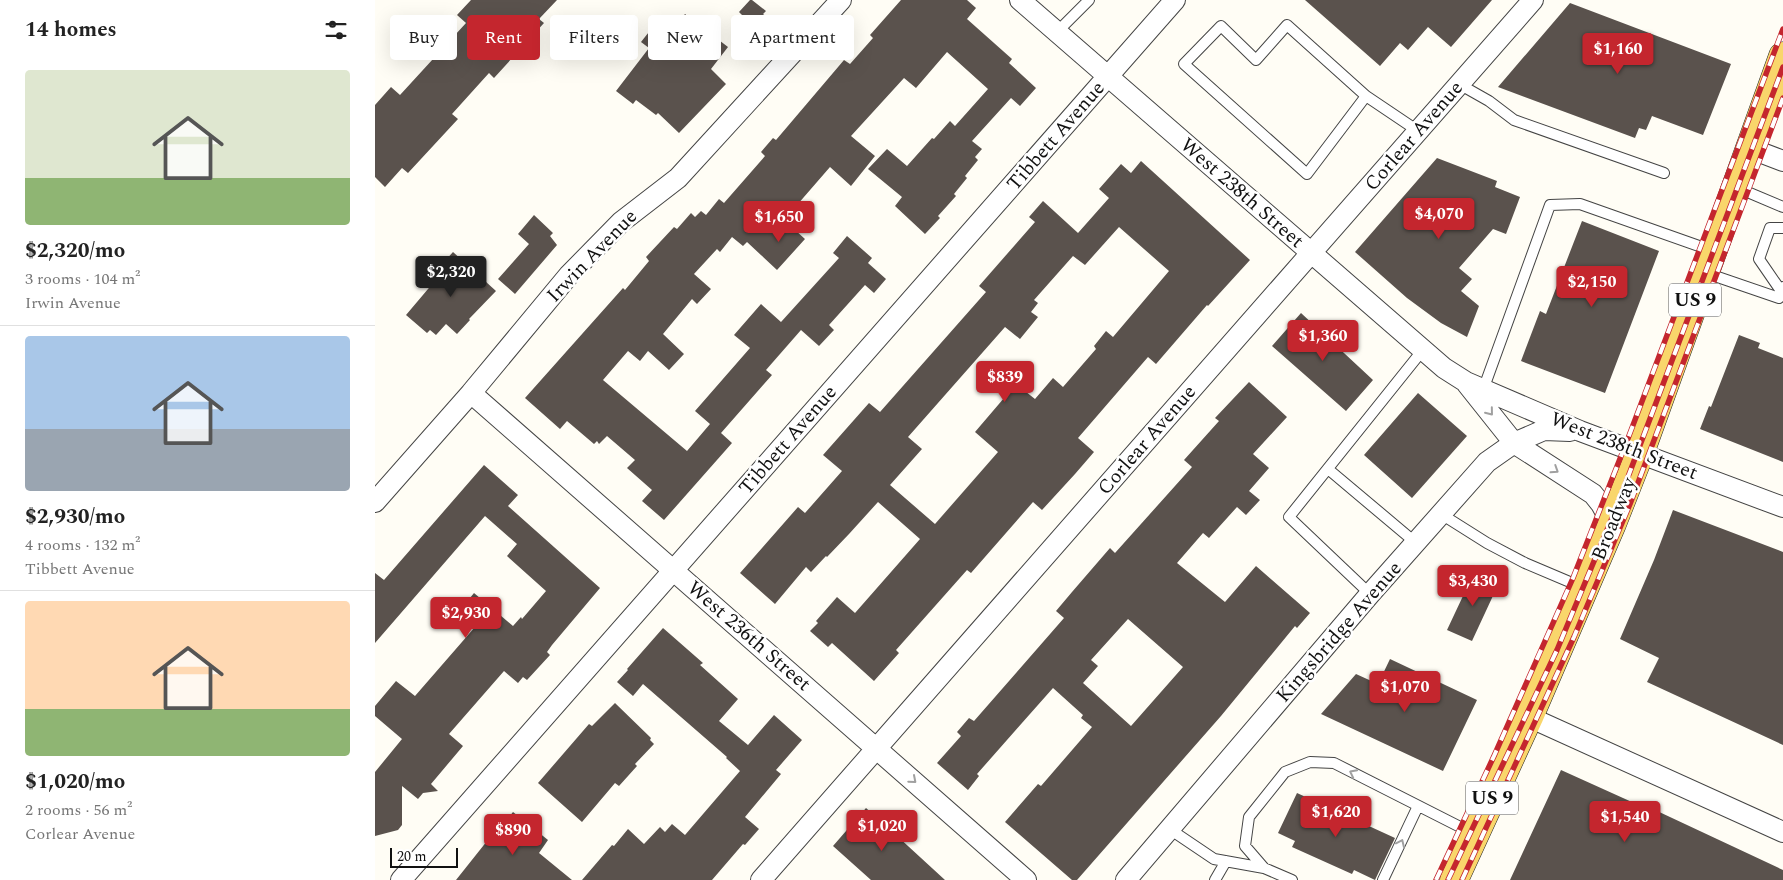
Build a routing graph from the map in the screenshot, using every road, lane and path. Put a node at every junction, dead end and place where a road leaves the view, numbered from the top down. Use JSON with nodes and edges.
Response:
{"nodes":[{"id":1,"x":841,"y":0,"type":"edge"},
{"id":2,"x":1020,"y":0,"type":"edge"},
{"id":3,"x":1089,"y":0,"type":"edge"},
{"id":4,"x":1175,"y":0,"type":"edge"},
{"id":5,"x":1533,"y":0,"type":"edge"},
{"id":6,"x":1057,"y":32,"type":"junction"},
{"id":7,"x":1783,"y":56,"type":"edge"},
{"id":8,"x":1109,"y":76,"type":"junction"},
{"id":9,"x":1459,"y":84,"type":"junction"},
{"id":10,"x":1366,"y":96,"type":"junction"},
{"id":11,"x":1783,"y":109,"type":"edge"},
{"id":12,"x":1419,"y":131,"type":"junction"},
{"id":13,"x":1749,"y":148,"type":"junction"},
{"id":14,"x":1783,"y":161,"type":"edge"},
{"id":15,"x":1664,"y":174,"type":"dead end"},
{"id":16,"x":1735,"y":188,"type":"junction"},
{"id":17,"x":1783,"y":206,"type":"edge"},
{"id":18,"x":1783,"y":228,"type":"edge"},
{"id":19,"x":1311,"y":254,"type":"junction"},
{"id":20,"x":1709,"y":261,"type":"junction"},
{"id":21,"x":1782,"y":290,"type":"edge"},
{"id":22,"x":1422,"y":351,"type":"junction"},
{"id":23,"x":1474,"y":386,"type":"junction"},
{"id":24,"x":471,"y":393,"type":"junction"},
{"id":25,"x":1580,"y":431,"type":"junction"},
{"id":26,"x":1514,"y":443,"type":"junction"},
{"id":27,"x":1640,"y":453,"type":"junction"},
{"id":28,"x":1328,"y":469,"type":"junction"},
{"id":29,"x":375,"y":502,"type":"edge"},
{"id":30,"x":1783,"y":507,"type":"edge"},
{"id":31,"x":1441,"y":514,"type":"junction"},
{"id":32,"x":1612,"y":524,"type":"junction"},
{"id":33,"x":1416,"y":543,"type":"junction"},
{"id":34,"x":673,"y":570,"type":"junction"},
{"id":35,"x":1586,"y":589,"type":"junction"},
{"id":36,"x":1370,"y":594,"type":"junction"},
{"id":37,"x":1529,"y":717,"type":"junction"},
{"id":38,"x":876,"y":748,"type":"junction"},
{"id":39,"x":1418,"y":806,"type":"junction"},
{"id":40,"x":1171,"y":830,"type":"junction"},
{"id":41,"x":1783,"y":832,"type":"edge"},
{"id":42,"x":1475,"y":835,"type":"junction"},
{"id":43,"x":1226,"y":861,"type":"junction"},
{"id":44,"x":1264,"y":868,"type":"junction"},
{"id":45,"x":401,"y":880,"type":"edge"},
{"id":46,"x":761,"y":880,"type":"edge"},
{"id":47,"x":1026,"y":880,"type":"edge"},
{"id":48,"x":1126,"y":880,"type":"edge"},
{"id":49,"x":1215,"y":880,"type":"edge"},
{"id":50,"x":1292,"y":880,"type":"edge"},
{"id":51,"x":1383,"y":880,"type":"edge"},
{"id":52,"x":1454,"y":880,"type":"edge"}],
"edges":[{"from":1,"to":24,"type":"street","name":"Irwin Avenue"},
{"from":2,"to":6,"type":"street","name":"West 238th Street"},
{"from":3,"to":6,"type":"lane"},
{"from":4,"to":8,"type":"street","name":"Tibbett Avenue"},
{"from":5,"to":9,"type":"street","name":"Corlear Avenue"},
{"from":6,"to":8,"type":"street","name":"West 238th Street"},
{"from":7,"to":13,"type":"main road","name":"Broadway","number":"US 9"},
{"from":8,"to":19,"type":"street","name":"West 238th Street"},
{"from":8,"to":34,"type":"street","name":"Tibbett Avenue"},
{"from":9,"to":12,"type":"street","name":"Corlear Avenue"},
{"from":9,"to":15,"type":"lane"},
{"from":10,"to":10,"type":"lane"},
{"from":10,"to":12,"type":"lane"},
{"from":11,"to":13,"type":"main road","name":"Broadway","number":"US 9"},
{"from":12,"to":19,"type":"street","name":"Corlear Avenue"},
{"from":13,"to":14,"type":"street"},
{"from":13,"to":16,"type":"main road","name":"Broadway","number":"US 9"},
{"from":16,"to":17,"type":"lane"},
{"from":16,"to":20,"type":"main road","name":"Broadway","number":"US 9"},
{"from":18,"to":21,"type":"lane"},
{"from":19,"to":22,"type":"street","name":"West 238th Street"},
{"from":19,"to":38,"type":"street","name":"Corlear Avenue"},
{"from":20,"to":21,"type":"lane"},
{"from":20,"to":23,"type":"lane"},
{"from":20,"to":27,"type":"main road","name":"Broadway","number":"US 9"},
{"from":22,"to":23,"type":"street","name":"West 238th Street"},
{"from":22,"to":28,"type":"lane"},
{"from":23,"to":25,"type":"street","name":"West 238th Street"},
{"from":23,"to":26,"type":"street","name":"West 238th Street","one_way":true},
{"from":24,"to":29,"type":"street","name":"Irwin Avenue"},
{"from":24,"to":34,"type":"street","name":"West 236th Street"},
{"from":25,"to":26,"type":"street","name":"Kingsbridge Avenue"},
{"from":25,"to":27,"type":"street","name":"West 238th Street"},
{"from":26,"to":31,"type":"street","name":"Kingsbridge Avenue"},
{"from":26,"to":32,"type":"street","name":"West 238th Street","one_way":true},
{"from":27,"to":30,"type":"street","name":"West 238th Street"},
{"from":27,"to":32,"type":"main road","name":"Broadway","number":"US 9"},
{"from":28,"to":33,"type":"lane"},
{"from":28,"to":36,"type":"lane"},
{"from":31,"to":33,"type":"street","name":"Kingsbridge Avenue"},
{"from":31,"to":35,"type":"lane"},
{"from":32,"to":35,"type":"main road","name":"Broadway","number":"US 9"},
{"from":33,"to":36,"type":"street","name":"Kingsbridge Avenue"},
{"from":34,"to":38,"type":"street","name":"West 236th Street"},
{"from":34,"to":45,"type":"street","name":"Tibbett Avenue"},
{"from":35,"to":37,"type":"main road","name":"Broadway","number":"US 9"},
{"from":36,"to":40,"type":"street","name":"Kingsbridge Avenue"},
{"from":37,"to":41,"type":"street"},
{"from":37,"to":42,"type":"main road","name":"Broadway","number":"US 9"},
{"from":38,"to":46,"type":"street","name":"Corlear Avenue"},
{"from":38,"to":47,"type":"street","name":"West 236th Street","one_way":true},
{"from":39,"to":42,"type":"lane"},
{"from":39,"to":44,"type":"lane","one_way":true},
{"from":51,"to":39,"type":"lane","one_way":true},
{"from":40,"to":43,"type":"lane"},
{"from":40,"to":48,"type":"street","name":"Kingsbridge Avenue"},
{"from":42,"to":52,"type":"main road","name":"Broadway","number":"US 9"},
{"from":43,"to":44,"type":"lane"},
{"from":43,"to":49,"type":"lane"},
{"from":44,"to":50,"type":"lane"}]}
